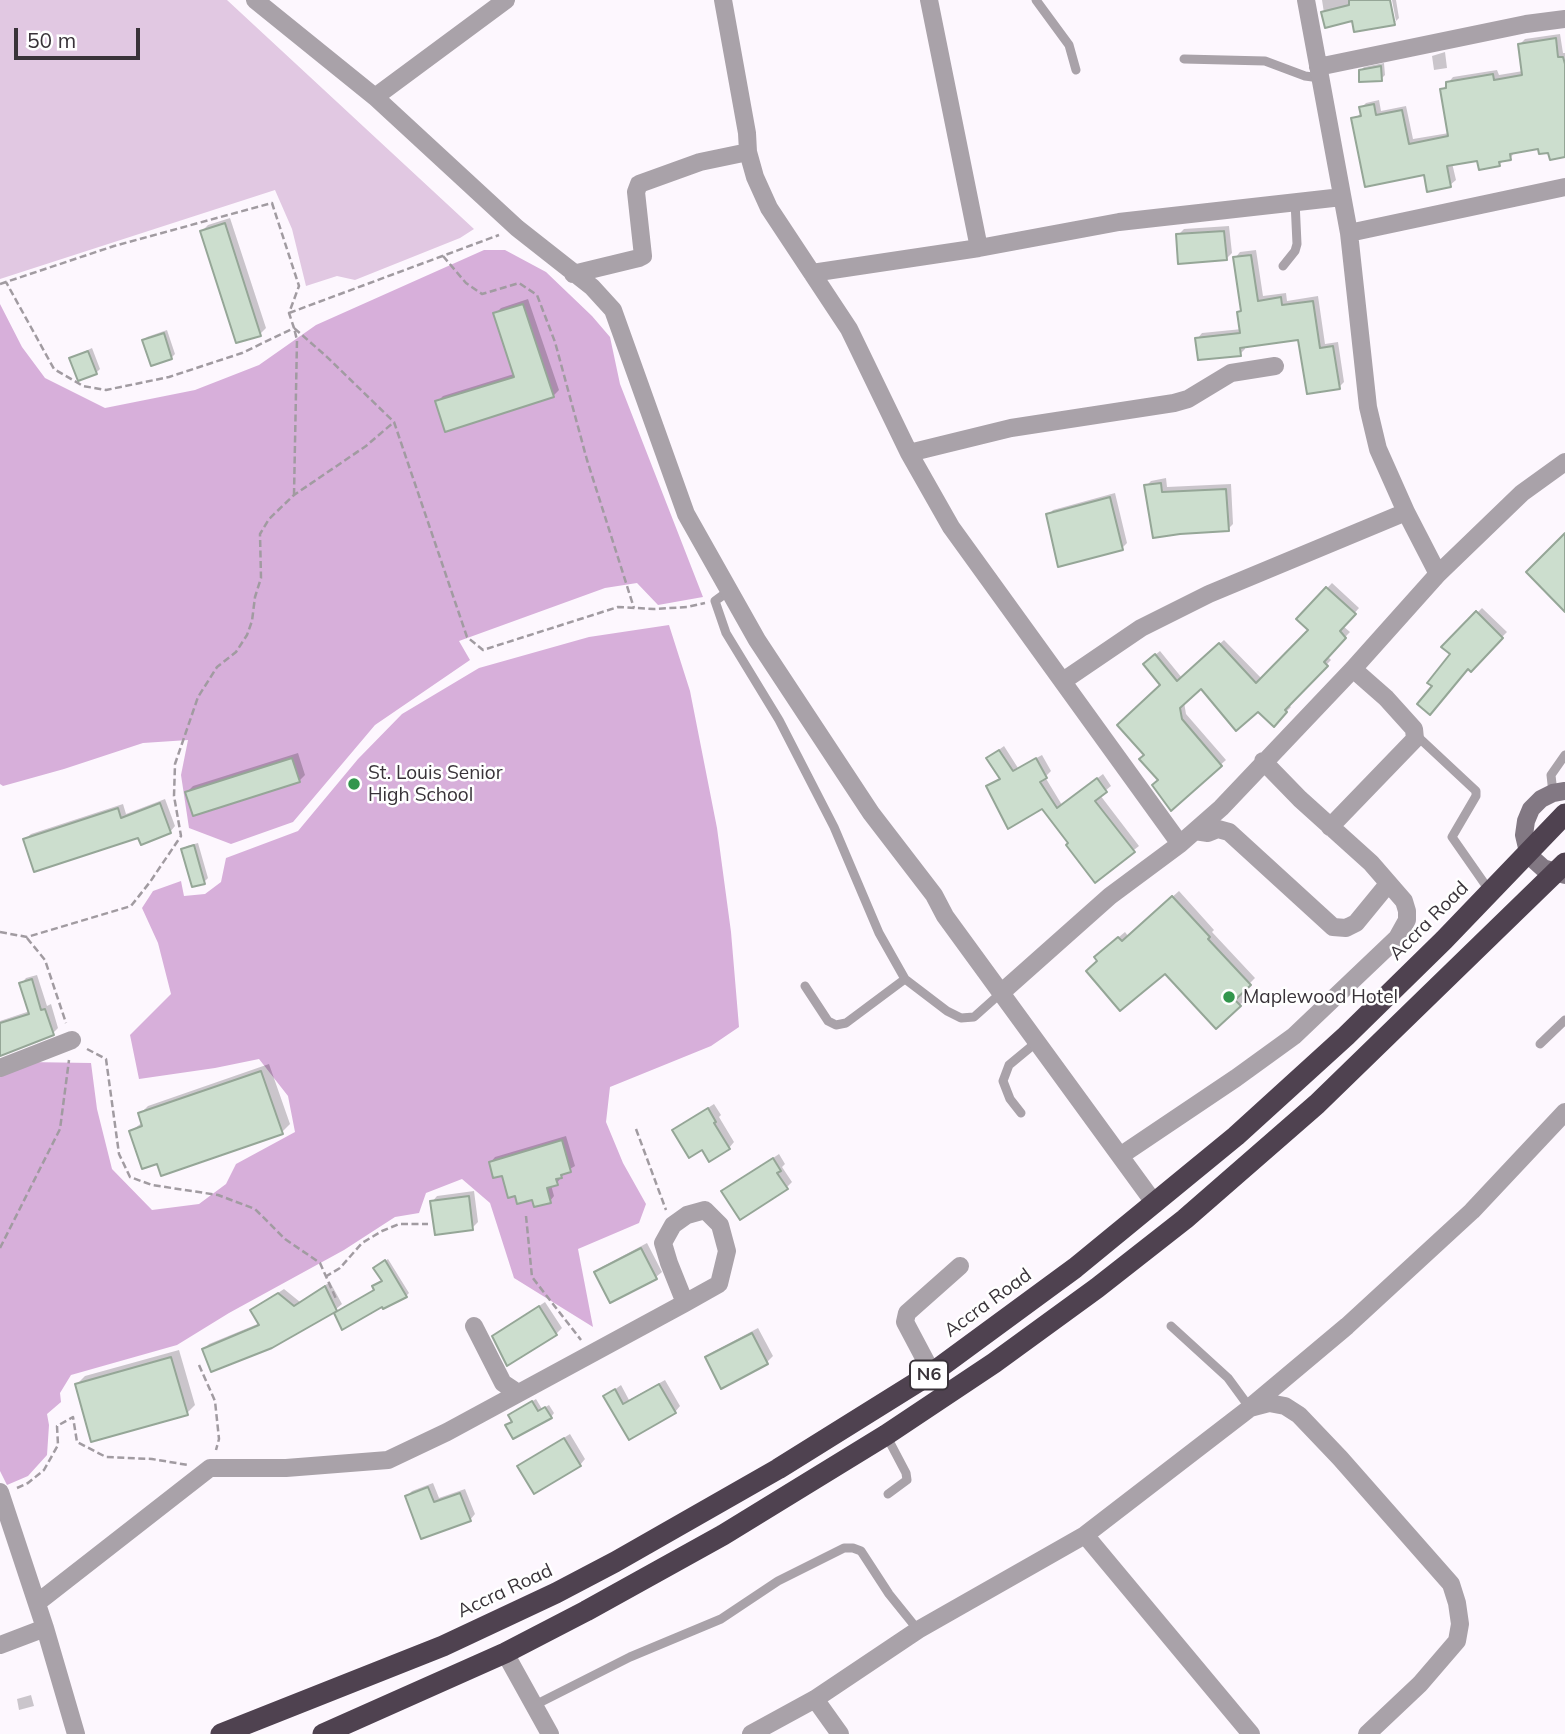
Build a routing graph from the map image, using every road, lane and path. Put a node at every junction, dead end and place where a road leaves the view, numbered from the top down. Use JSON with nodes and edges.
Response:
{"nodes":[{"id":1,"x":255,"y":0,"type":"edge"},
{"id":2,"x":506,"y":0,"type":"edge"},
{"id":3,"x":723,"y":0,"type":"edge"},
{"id":4,"x":929,"y":0,"type":"edge"},
{"id":5,"x":1037,"y":0,"type":"edge"},
{"id":6,"x":1306,"y":0,"type":"edge"},
{"id":7,"x":1565,"y":19,"type":"edge"},
{"id":8,"x":1184,"y":60,"type":"dead end"},
{"id":9,"x":1076,"y":70,"type":"dead end"},
{"id":10,"x":1319,"y":73,"type":"junction"},
{"id":11,"x":375,"y":97,"type":"junction"},
{"id":12,"x":748,"y":152,"type":"junction"},
{"id":13,"x":1565,"y":187,"type":"edge"},
{"id":14,"x":1342,"y":197,"type":"junction"},
{"id":15,"x":1295,"y":201,"type":"junction"},
{"id":16,"x":517,"y":228,"type":"junction"},
{"id":17,"x":1349,"y":233,"type":"junction"},
{"id":18,"x":979,"y":248,"type":"junction"},
{"id":19,"x":443,"y":256,"type":"junction"},
{"id":20,"x":1283,"y":266,"type":"dead end"},
{"id":21,"x":812,"y":273,"type":"junction"},
{"id":22,"x":573,"y":274,"type":"junction"},
{"id":23,"x":6,"y":282,"type":"junction"},
{"id":24,"x":0,"y":284,"type":"edge"},
{"id":25,"x":289,"y":313,"type":"junction"},
{"id":26,"x":294,"y":328,"type":"junction"},
{"id":27,"x":1275,"y":366,"type":"dead end"},
{"id":28,"x":394,"y":422,"type":"junction"},
{"id":29,"x":909,"y":453,"type":"junction"},
{"id":30,"x":1565,"y":462,"type":"edge"},
{"id":31,"x":294,"y":495,"type":"junction"},
{"id":32,"x":1405,"y":512,"type":"junction"},
{"id":33,"x":1438,"y":574,"type":"junction"},
{"id":34,"x":730,"y":590,"type":"junction"},
{"id":35,"x":715,"y":601,"type":"junction"},
{"id":36,"x":634,"y":608,"type":"junction"},
{"id":37,"x":1353,"y":668,"type":"junction"},
{"id":38,"x":1063,"y":681,"type":"junction"},
{"id":39,"x":1415,"y":733,"type":"junction"},
{"id":40,"x":1565,"y":755,"type":"edge"},
{"id":41,"x":1264,"y":761,"type":"junction"},
{"id":42,"x":1559,"y":792,"type":"edge"},
{"id":43,"x":1565,"y":814,"type":"edge"},
{"id":44,"x":1330,"y":827,"type":"junction"},
{"id":45,"x":1195,"y":831,"type":"junction"},
{"id":46,"x":1180,"y":844,"type":"junction"},
{"id":47,"x":1528,"y":852,"type":"junction"},
{"id":48,"x":1561,"y":871,"type":"edge"},
{"id":49,"x":1388,"y":884,"type":"junction"},
{"id":50,"x":1490,"y":892,"type":"junction"},
{"id":51,"x":0,"y":932,"type":"edge"},
{"id":52,"x":27,"y":937,"type":"junction"},
{"id":53,"x":905,"y":979,"type":"junction"},
{"id":54,"x":805,"y":986,"type":"dead end"},
{"id":55,"x":1002,"y":992,"type":"junction"},
{"id":56,"x":1565,"y":1020,"type":"edge"},
{"id":57,"x":72,"y":1040,"type":"junction"},
{"id":58,"x":1038,"y":1041,"type":"junction"},
{"id":59,"x":1540,"y":1044,"type":"dead end"},
{"id":60,"x":0,"y":1068,"type":"edge"},
{"id":61,"x":1565,"y":1112,"type":"edge"},
{"id":62,"x":1021,"y":1113,"type":"dead end"},
{"id":63,"x":636,"y":1129,"type":"dead end"},
{"id":64,"x":1120,"y":1156,"type":"junction"},
{"id":65,"x":1155,"y":1204,"type":"junction"},
{"id":66,"x":526,"y":1216,"type":"dead end"},
{"id":67,"x":428,"y":1224,"type":"dead end"},
{"id":68,"x":673,"y":1225,"type":"junction"},
{"id":69,"x":0,"y":1248,"type":"edge"},
{"id":70,"x":960,"y":1266,"type":"dead end"},
{"id":71,"x":325,"y":1277,"type":"junction"},
{"id":72,"x":337,"y":1301,"type":"dead end"},
{"id":73,"x":685,"y":1303,"type":"junction"},
{"id":74,"x":474,"y":1326,"type":"dead end"},
{"id":75,"x":1171,"y":1326,"type":"dead end"},
{"id":76,"x":592,"y":1354,"type":"junction"},
{"id":77,"x":199,"y":1365,"type":"dead end"},
{"id":78,"x":932,"y":1373,"type":"junction"},
{"id":79,"x":518,"y":1393,"type":"junction"},
{"id":80,"x":1250,"y":1408,"type":"junction"},
{"id":81,"x":886,"y":1435,"type":"junction"},
{"id":82,"x":210,"y":1468,"type":"junction"},
{"id":83,"x":7,"y":1491,"type":"edge"},
{"id":84,"x":888,"y":1494,"type":"dead end"},
{"id":85,"x":1085,"y":1535,"type":"junction"},
{"id":86,"x":37,"y":1604,"type":"junction"},
{"id":87,"x":45,"y":1628,"type":"junction"},
{"id":88,"x":918,"y":1630,"type":"junction"},
{"id":89,"x":0,"y":1645,"type":"edge"},
{"id":90,"x":505,"y":1653,"type":"junction"},
{"id":91,"x":815,"y":1699,"type":"junction"},
{"id":92,"x":533,"y":1706,"type":"junction"},
{"id":93,"x":76,"y":1734,"type":"edge"},
{"id":94,"x":221,"y":1734,"type":"edge"},
{"id":95,"x":323,"y":1734,"type":"edge"},
{"id":96,"x":550,"y":1734,"type":"edge"},
{"id":97,"x":751,"y":1734,"type":"edge"},
{"id":98,"x":840,"y":1734,"type":"edge"},
{"id":99,"x":1251,"y":1734,"type":"edge"},
{"id":100,"x":1367,"y":1734,"type":"edge"}],
"edges":[{"from":1,"to":11,"type":"street"},
{"from":2,"to":11,"type":"street"},
{"from":3,"to":12,"type":"street"},
{"from":4,"to":18,"type":"street"},
{"from":5,"to":9,"type":"lane"},
{"from":6,"to":10,"type":"street"},
{"from":7,"to":10,"type":"street"},
{"from":8,"to":10,"type":"lane"},
{"from":10,"to":14,"type":"street"},
{"from":11,"to":16,"type":"street"},
{"from":12,"to":21,"type":"street"},
{"from":12,"to":22,"type":"street"},
{"from":13,"to":17,"type":"street"},
{"from":14,"to":15,"type":"street"},
{"from":14,"to":17,"type":"street"},
{"from":15,"to":18,"type":"street"},
{"from":15,"to":20,"type":"lane"},
{"from":16,"to":19,"type":"path"},
{"from":16,"to":22,"type":"street"},
{"from":17,"to":32,"type":"street"},
{"from":18,"to":21,"type":"street"},
{"from":19,"to":25,"type":"path"},
{"from":19,"to":36,"type":"path"},
{"from":21,"to":29,"type":"street"},
{"from":22,"to":34,"type":"street"},
{"from":23,"to":24,"type":"path"},
{"from":23,"to":25,"type":"path"},
{"from":23,"to":26,"type":"path"},
{"from":25,"to":26,"type":"path"},
{"from":26,"to":28,"type":"path"},
{"from":26,"to":31,"type":"path"},
{"from":27,"to":29,"type":"street"},
{"from":28,"to":31,"type":"path"},
{"from":28,"to":36,"type":"path"},
{"from":29,"to":38,"type":"street"},
{"from":30,"to":33,"type":"street"},
{"from":31,"to":52,"type":"path"},
{"from":32,"to":33,"type":"street"},
{"from":32,"to":38,"type":"street"},
{"from":33,"to":37,"type":"street"},
{"from":34,"to":35,"type":"lane"},
{"from":34,"to":55,"type":"street"},
{"from":35,"to":36,"type":"path"},
{"from":35,"to":53,"type":"lane"},
{"from":37,"to":39,"type":"street"},
{"from":37,"to":41,"type":"street"},
{"from":38,"to":46,"type":"street"},
{"from":39,"to":44,"type":"street"},
{"from":39,"to":50,"type":"lane"},
{"from":40,"to":42,"type":"lane"},
{"from":41,"to":44,"type":"street"},
{"from":41,"to":45,"type":"street"},
{"from":42,"to":47,"type":"street"},
{"from":43,"to":47,"type":"highway","name":"Accra Road","number":"N6"},
{"from":44,"to":49,"type":"street"},
{"from":45,"to":46,"type":"street"},
{"from":45,"to":49,"type":"street"},
{"from":46,"to":55,"type":"street"},
{"from":47,"to":48,"type":"street"},
{"from":47,"to":50,"type":"highway","name":"Accra Road","number":"N6"},
{"from":48,"to":81,"type":"highway","number":"N6"},
{"from":49,"to":64,"type":"street"},
{"from":50,"to":65,"type":"highway","name":"Accra Road","number":"N6"},
{"from":51,"to":52,"type":"path"},
{"from":52,"to":57,"type":"path"},
{"from":53,"to":54,"type":"lane"},
{"from":53,"to":55,"type":"lane"},
{"from":55,"to":58,"type":"street"},
{"from":56,"to":59,"type":"lane"},
{"from":57,"to":60,"type":"street"},
{"from":57,"to":69,"type":"path"},
{"from":57,"to":71,"type":"path"},
{"from":58,"to":62,"type":"lane"},
{"from":58,"to":64,"type":"street"},
{"from":61,"to":80,"type":"street"},
{"from":63,"to":68,"type":"path"},
{"from":64,"to":65,"type":"street"},
{"from":65,"to":78,"type":"highway","name":"Accra Road","number":"N6"},
{"from":66,"to":76,"type":"path"},
{"from":67,"to":71,"type":"path"},
{"from":68,"to":73,"type":"street"},
{"from":68,"to":73,"type":"street"},
{"from":70,"to":78,"type":"street"},
{"from":71,"to":72,"type":"path"},
{"from":73,"to":76,"type":"street"},
{"from":74,"to":79,"type":"street"},
{"from":75,"to":80,"type":"lane"},
{"from":76,"to":79,"type":"street"},
{"from":77,"to":82,"type":"path"},
{"from":78,"to":94,"type":"highway","name":"Accra Road","number":"N6"},
{"from":79,"to":82,"type":"street"},
{"from":80,"to":85,"type":"street"},
{"from":80,"to":100,"type":"street"},
{"from":81,"to":84,"type":"lane"},
{"from":81,"to":90,"type":"highway","number":"N6"},
{"from":82,"to":83,"type":"path"},
{"from":82,"to":86,"type":"street"},
{"from":83,"to":86,"type":"street"},
{"from":85,"to":88,"type":"street"},
{"from":85,"to":99,"type":"street"},
{"from":86,"to":87,"type":"street"},
{"from":87,"to":89,"type":"street"},
{"from":87,"to":93,"type":"street"},
{"from":88,"to":91,"type":"street"},
{"from":88,"to":92,"type":"lane"},
{"from":90,"to":92,"type":"street"},
{"from":90,"to":95,"type":"highway","number":"N6"},
{"from":91,"to":97,"type":"street"},
{"from":91,"to":98,"type":"street"},
{"from":92,"to":96,"type":"street"}]}
